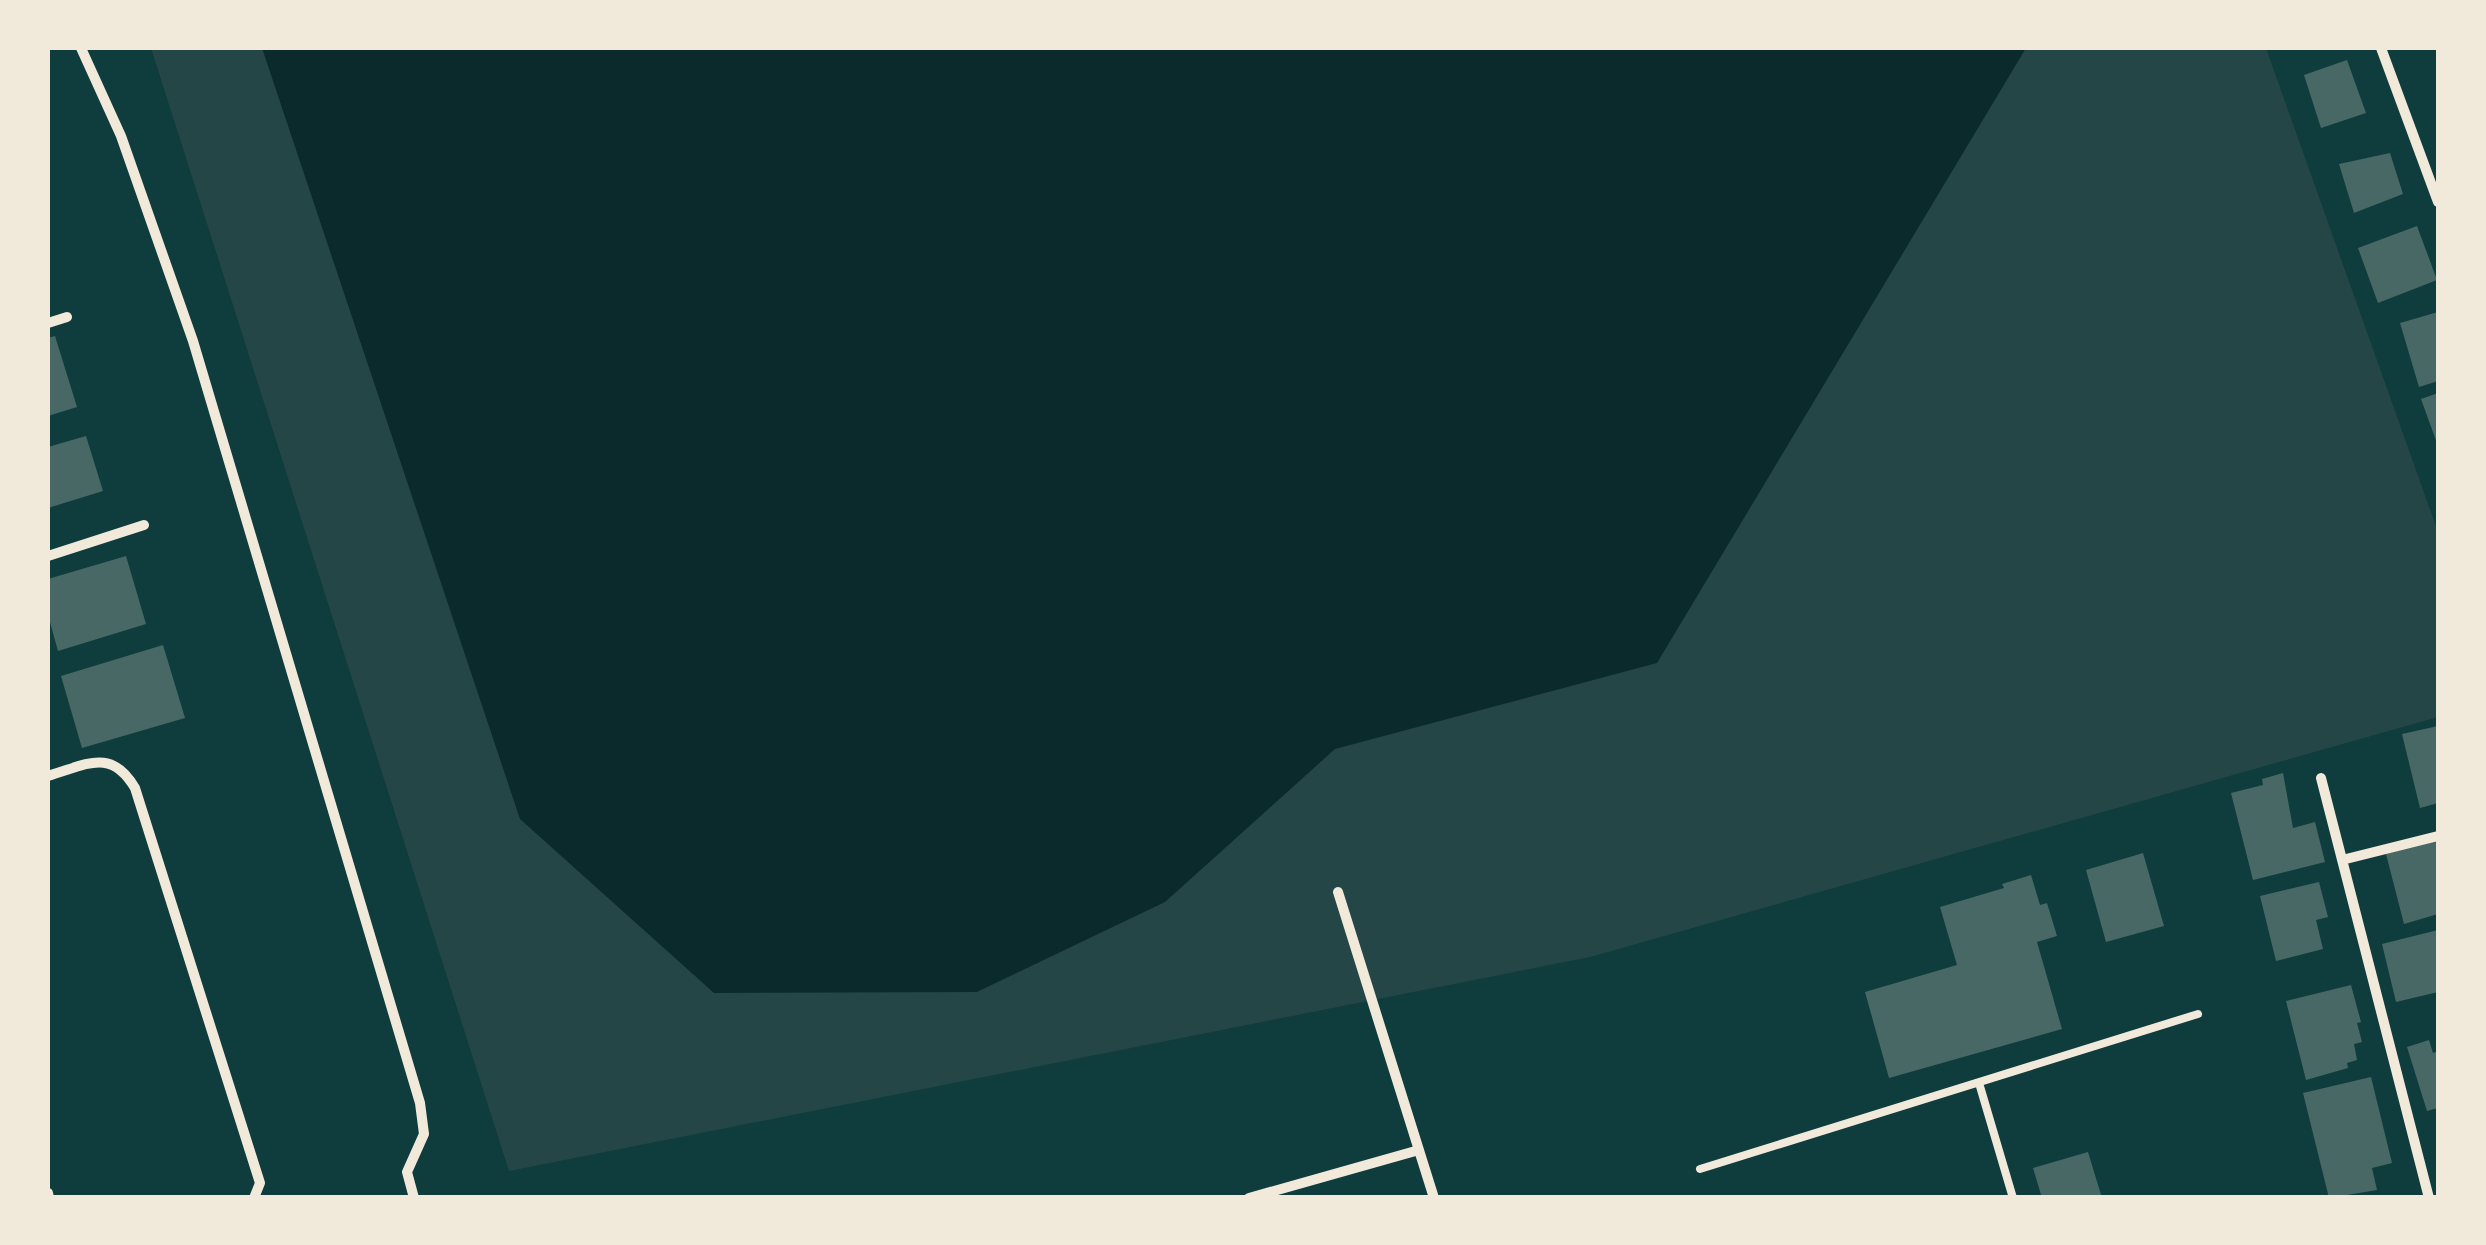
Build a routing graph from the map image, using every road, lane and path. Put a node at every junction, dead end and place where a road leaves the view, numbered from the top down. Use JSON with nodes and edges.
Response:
{"nodes":[{"id":1,"x":81,"y":48,"type":"edge"},
{"id":2,"x":2380,"y":48,"type":"edge"},
{"id":3,"x":2437,"y":195,"type":"edge"},
{"id":4,"x":68,"y":317,"type":"dead end"},
{"id":5,"x":48,"y":323,"type":"edge"},
{"id":6,"x":144,"y":526,"type":"dead end"},
{"id":7,"x":48,"y":556,"type":"edge"},
{"id":8,"x":48,"y":776,"type":"edge"},
{"id":9,"x":2321,"y":778,"type":"dead end"},
{"id":10,"x":2438,"y":836,"type":"edge"},
{"id":11,"x":2342,"y":860,"type":"junction"},
{"id":12,"x":1338,"y":892,"type":"dead end"},
{"id":13,"x":2198,"y":1014,"type":"dead end"},
{"id":14,"x":1979,"y":1083,"type":"junction"},
{"id":15,"x":1419,"y":1150,"type":"junction"},
{"id":16,"x":1700,"y":1169,"type":"dead end"},
{"id":17,"x":254,"y":1198,"type":"edge"},
{"id":18,"x":414,"y":1198,"type":"edge"},
{"id":19,"x":1249,"y":1198,"type":"edge"},
{"id":20,"x":1434,"y":1198,"type":"edge"},
{"id":21,"x":2014,"y":1198,"type":"edge"},
{"id":22,"x":2429,"y":1198,"type":"edge"}],
"edges":[{"from":1,"to":18,"type":"street"},
{"from":2,"to":3,"type":"street"},
{"from":4,"to":5,"type":"street"},
{"from":6,"to":7,"type":"street"},
{"from":8,"to":17,"type":"street"},
{"from":9,"to":11,"type":"street"},
{"from":10,"to":11,"type":"street"},
{"from":11,"to":22,"type":"street"},
{"from":12,"to":15,"type":"street"},
{"from":13,"to":14,"type":"lane"},
{"from":14,"to":16,"type":"lane"},
{"from":14,"to":21,"type":"lane"},
{"from":15,"to":19,"type":"street"},
{"from":15,"to":20,"type":"street"}]}
